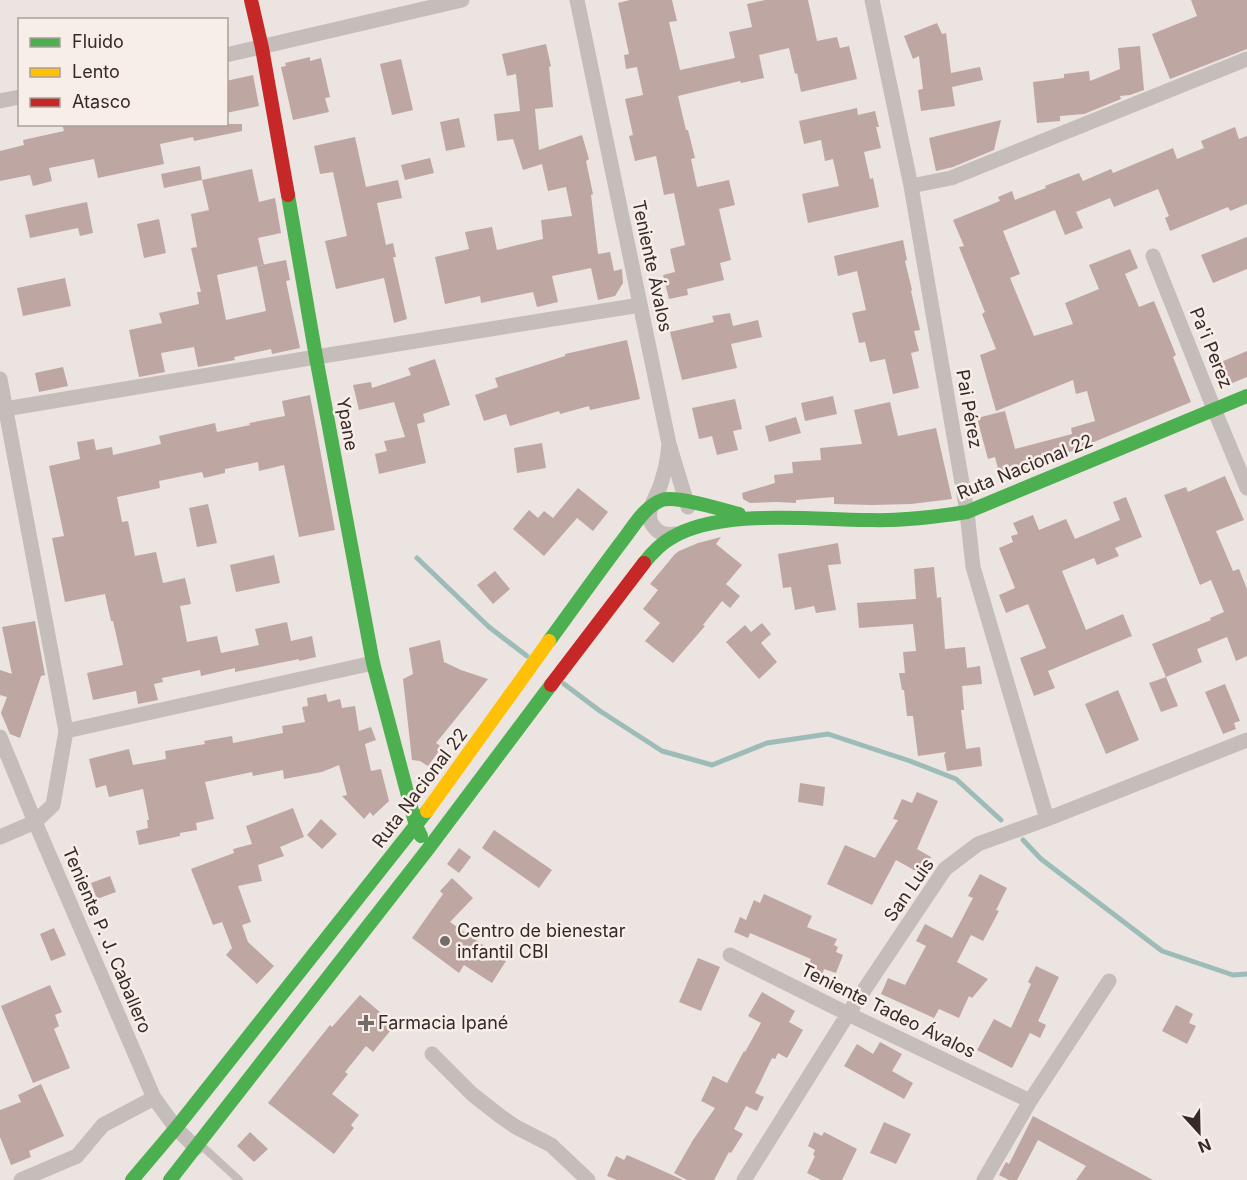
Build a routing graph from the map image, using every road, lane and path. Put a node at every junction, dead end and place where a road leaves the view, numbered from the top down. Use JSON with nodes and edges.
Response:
{"nodes":[{"id":1,"x":251,"y":0,"type":"edge"},
{"id":2,"x":462,"y":0,"type":"edge"},
{"id":3,"x":577,"y":0,"type":"edge"},
{"id":4,"x":872,"y":0,"type":"edge"},
{"id":5,"x":262,"y":48,"type":"junction"},
{"id":6,"x":228,"y":55,"type":"edge"},
{"id":7,"x":1247,"y":59,"type":"edge"},
{"id":8,"x":18,"y":97,"type":"edge"},
{"id":9,"x":0,"y":101,"type":"edge"},
{"id":10,"x":911,"y":186,"type":"junction"},
{"id":11,"x":1153,"y":256,"type":"dead end"},
{"id":12,"x":640,"y":305,"type":"junction"},
{"id":13,"x":316,"y":357,"type":"junction"},
{"id":14,"x":0,"y":380,"type":"edge"},
{"id":15,"x":1247,"y":396,"type":"edge"},
{"id":16,"x":1214,"y":409,"type":"junction"},
{"id":17,"x":2,"y":410,"type":"edge"},
{"id":18,"x":669,"y":444,"type":"junction"},
{"id":19,"x":1247,"y":488,"type":"edge"},
{"id":20,"x":687,"y":501,"type":"junction"},
{"id":21,"x":651,"y":507,"type":"junction"},
{"id":22,"x":967,"y":512,"type":"junction"},
{"id":23,"x":770,"y":519,"type":"junction"},
{"id":24,"x":677,"y":534,"type":"junction"},
{"id":25,"x":373,"y":663,"type":"junction"},
{"id":26,"x":66,"y":731,"type":"junction"},
{"id":27,"x":0,"y":737,"type":"edge"},
{"id":28,"x":1247,"y":740,"type":"edge"},
{"id":29,"x":1047,"y":819,"type":"junction"},
{"id":30,"x":35,"y":822,"type":"junction"},
{"id":31,"x":416,"y":826,"type":"junction"},
{"id":32,"x":0,"y":837,"type":"edge"},
{"id":33,"x":428,"y":849,"type":"junction"},
{"id":34,"x":730,"y":955,"type":"dead end"},
{"id":35,"x":1109,"y":981,"type":"dead end"},
{"id":36,"x":848,"y":1014,"type":"junction"},
{"id":37,"x":432,"y":1054,"type":"dead end"},
{"id":38,"x":154,"y":1098,"type":"junction"},
{"id":39,"x":1030,"y":1101,"type":"junction"},
{"id":40,"x":176,"y":1128,"type":"junction"},
{"id":41,"x":198,"y":1146,"type":"junction"},
{"id":42,"x":21,"y":1180,"type":"edge"},
{"id":43,"x":132,"y":1180,"type":"edge"},
{"id":44,"x":170,"y":1180,"type":"edge"},
{"id":45,"x":239,"y":1180,"type":"edge"},
{"id":46,"x":588,"y":1180,"type":"edge"},
{"id":47,"x":744,"y":1180,"type":"edge"},
{"id":48,"x":984,"y":1180,"type":"edge"}],
"edges":[{"from":1,"to":5,"type":"main road","name":"Ypane"},
{"from":2,"to":5,"type":"street"},
{"from":3,"to":12,"type":"street","name":"Teniente Ávalos"},
{"from":4,"to":10,"type":"street","name":"Pai Pérez"},
{"from":5,"to":6,"type":"street"},
{"from":5,"to":13,"type":"main road","name":"Ypane"},
{"from":7,"to":10,"type":"street"},
{"from":8,"to":9,"type":"street"},
{"from":10,"to":22,"type":"street","name":"Pai Pérez"},
{"from":11,"to":16,"type":"street","name":"Pa'i Perez"},
{"from":12,"to":13,"type":"street"},
{"from":12,"to":18,"type":"street","name":"Teniente Ávalos"},
{"from":13,"to":17,"type":"street"},
{"from":13,"to":25,"type":"main road","name":"Ypane"},
{"from":14,"to":17,"type":"street"},
{"from":15,"to":16,"type":"main road","name":"Ruta Nacional 22"},
{"from":16,"to":19,"type":"street","name":"Pa'i Perez"},
{"from":16,"to":22,"type":"main road","name":"Ruta Nacional 22"},
{"from":17,"to":26,"type":"street"},
{"from":18,"to":20,"type":"street","name":"Teniente Ávalos"},
{"from":18,"to":21,"type":"street"},
{"from":20,"to":21,"type":"main road","name":"Ruta Nacional 22"},
{"from":20,"to":23,"type":"main road","name":"Ruta Nacional 22"},
{"from":20,"to":24,"type":"street","name":"Teniente Ávalos"},
{"from":21,"to":24,"type":"street"},
{"from":21,"to":31,"type":"main road","name":"Ruta Nacional 22"},
{"from":22,"to":23,"type":"main road","name":"Ruta Nacional 22"},
{"from":22,"to":29,"type":"street","name":"Pai Pérez"},
{"from":23,"to":24,"type":"main road","name":"Ruta Nacional 22"},
{"from":24,"to":33,"type":"main road","name":"Ruta Nacional 22"},
{"from":25,"to":26,"type":"street"},
{"from":25,"to":31,"type":"main road","name":"Ypane"},
{"from":26,"to":30,"type":"street"},
{"from":27,"to":30,"type":"street","name":"Teniente P. J. Caballero"},
{"from":28,"to":29,"type":"street","name":"San Luis"},
{"from":29,"to":36,"type":"street","name":"San Luis"},
{"from":30,"to":32,"type":"street"},
{"from":30,"to":38,"type":"street","name":"Teniente P. J. Caballero"},
{"from":31,"to":33,"type":"main road","name":"Ypane"},
{"from":31,"to":40,"type":"main road","name":"Ruta Nacional 22"},
{"from":33,"to":41,"type":"main road","name":"Ruta Nacional 22"},
{"from":34,"to":36,"type":"street","name":"Teniente Tadeo Ávalos"},
{"from":35,"to":39,"type":"street"},
{"from":36,"to":39,"type":"street","name":"Teniente Tadeo Ávalos"},
{"from":36,"to":47,"type":"street","name":"San Luis"},
{"from":37,"to":46,"type":"street"},
{"from":38,"to":40,"type":"street","name":"Teniente P. J. Caballero"},
{"from":38,"to":42,"type":"street"},
{"from":39,"to":48,"type":"street"},
{"from":40,"to":41,"type":"street","name":"Teniente P. J. Caballero"},
{"from":40,"to":43,"type":"main road","name":"Ruta Nacional 22"},
{"from":41,"to":44,"type":"main road","name":"Ruta Nacional 22"},
{"from":41,"to":45,"type":"lane"}]}
